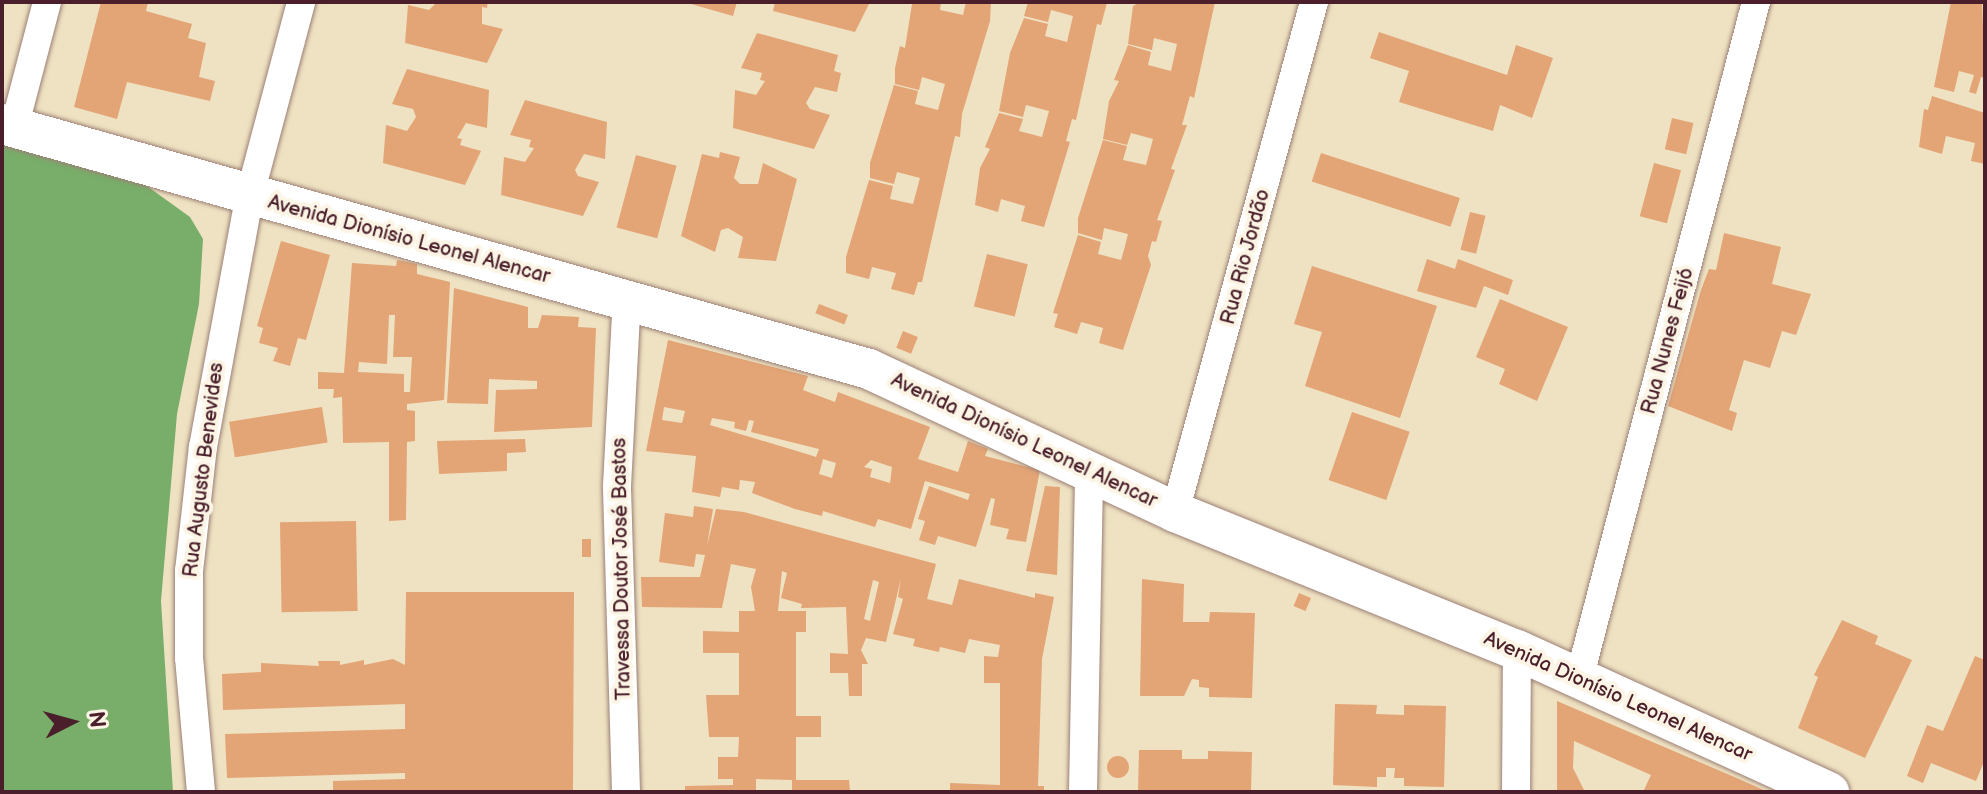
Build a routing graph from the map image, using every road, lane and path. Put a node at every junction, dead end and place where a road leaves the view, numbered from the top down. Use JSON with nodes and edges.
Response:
{"nodes":[{"id":1,"x":47,"y":2,"type":"edge"},
{"id":2,"x":301,"y":2,"type":"edge"},
{"id":3,"x":1314,"y":2,"type":"edge"},
{"id":4,"x":1756,"y":2,"type":"edge"},
{"id":5,"x":8,"y":126,"type":"edge"},
{"id":6,"x":249,"y":198,"type":"junction"},
{"id":7,"x":627,"y":298,"type":"junction"},
{"id":8,"x":1089,"y":473,"type":"junction"},
{"id":9,"x":1175,"y":512,"type":"junction"},
{"id":10,"x":1517,"y":650,"type":"junction"},
{"id":11,"x":1579,"y":679,"type":"junction"},
{"id":12,"x":201,"y":792,"type":"edge"},
{"id":13,"x":626,"y":792,"type":"edge"},
{"id":14,"x":1083,"y":792,"type":"edge"},
{"id":15,"x":1516,"y":792,"type":"edge"},
{"id":16,"x":1829,"y":792,"type":"edge"}],
"edges":[{"from":1,"to":5,"type":"street"},
{"from":2,"to":6,"type":"street","name":"Rua Augusto Benevides"},
{"from":3,"to":9,"type":"street","name":"Rua Rio Jordão"},
{"from":4,"to":11,"type":"street","name":"Rua Nunes Feijó"},
{"from":5,"to":6,"type":"main road","name":"Avenida Dionísio Leonel Alencar"},
{"from":6,"to":7,"type":"main road","name":"Avenida Dionísio Leonel Alencar"},
{"from":6,"to":12,"type":"street","name":"Rua Augusto Benevides"},
{"from":7,"to":8,"type":"main road","name":"Avenida Dionísio Leonel Alencar"},
{"from":7,"to":13,"type":"street","name":"Travessa Doutor José Bastos"},
{"from":8,"to":9,"type":"main road","name":"Avenida Dionísio Leonel Alencar"},
{"from":8,"to":14,"type":"street"},
{"from":9,"to":10,"type":"main road","name":"Avenida Dionísio Leonel Alencar"},
{"from":10,"to":11,"type":"main road","name":"Avenida Dionísio Leonel Alencar"},
{"from":10,"to":15,"type":"street"},
{"from":11,"to":16,"type":"main road","name":"Avenida Dionísio Leonel Alencar"}]}
